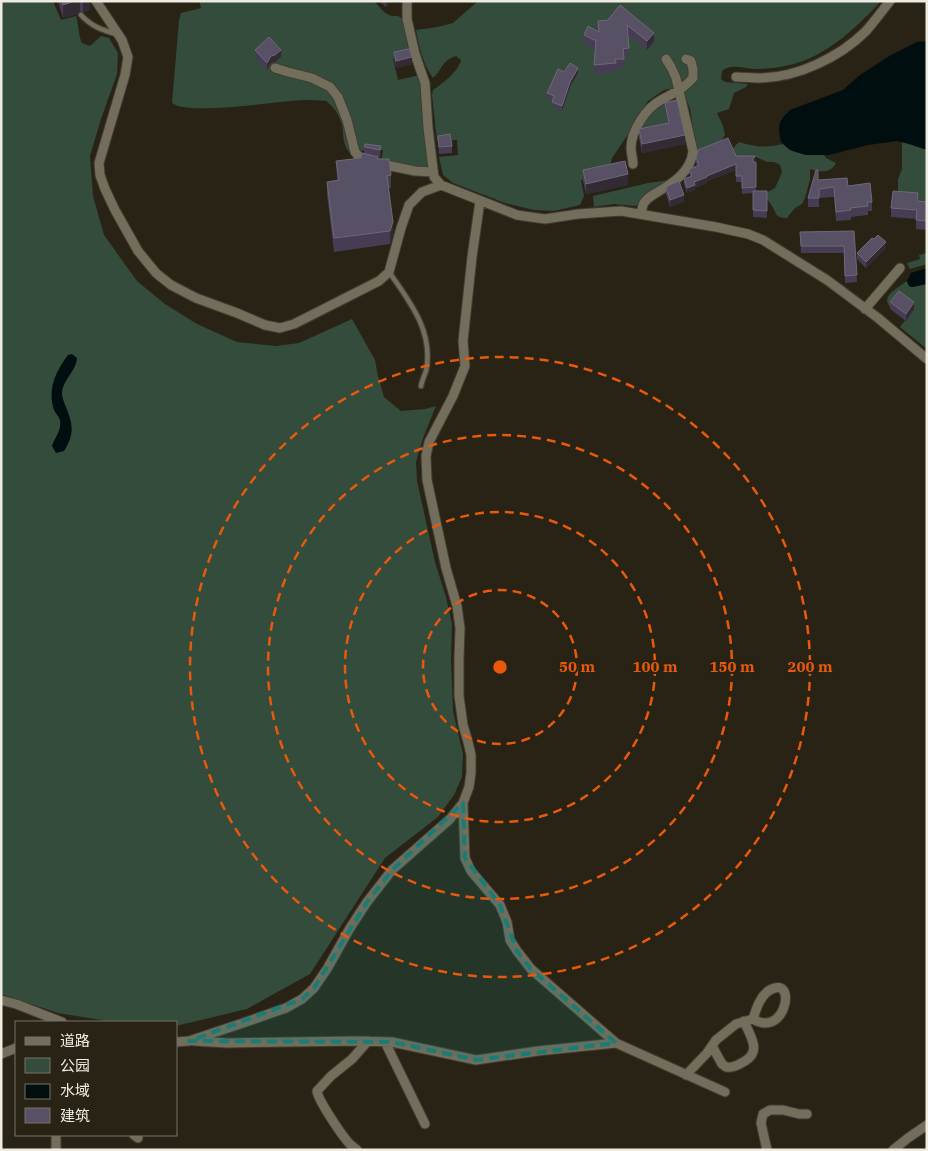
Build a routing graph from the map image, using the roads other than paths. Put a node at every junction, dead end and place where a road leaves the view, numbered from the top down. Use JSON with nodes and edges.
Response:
{"nodes":[{"id":1,"x":96,"y":1,"type":"edge"},
{"id":2,"x":407,"y":1,"type":"edge"},
{"id":3,"x":890,"y":1,"type":"edge"},
{"id":4,"x":81,"y":15,"type":"dead end"},
{"id":5,"x":120,"y":36,"type":"junction"},
{"id":6,"x":666,"y":59,"type":"dead end"},
{"id":7,"x":686,"y":59,"type":"dead end"},
{"id":8,"x":275,"y":68,"type":"dead end"},
{"id":9,"x":736,"y":76,"type":"dead end"},
{"id":10,"x":678,"y":91,"type":"junction"},
{"id":11,"x":633,"y":164,"type":"dead end"},
{"id":12,"x":433,"y":172,"type":"junction"},
{"id":13,"x":441,"y":184,"type":"junction"},
{"id":14,"x":480,"y":201,"type":"junction"},
{"id":15,"x":641,"y":214,"type":"junction"},
{"id":16,"x":900,"y":268,"type":"dead end"},
{"id":17,"x":389,"y":272,"type":"junction"},
{"id":18,"x":865,"y":309,"type":"junction"},
{"id":19,"x":927,"y":359,"type":"edge"},
{"id":20,"x":421,"y":386,"type":"dead end"},
{"id":21,"x":463,"y":803,"type":"junction"},
{"id":22,"x":1,"y":1000,"type":"edge"},
{"id":23,"x":59,"y":1021,"type":"edge"},
{"id":24,"x":189,"y":1041,"type":"junction"},
{"id":25,"x":368,"y":1041,"type":"junction"},
{"id":26,"x":178,"y":1042,"type":"edge"},
{"id":27,"x":385,"y":1042,"type":"junction"},
{"id":28,"x":616,"y":1043,"type":"junction"},
{"id":29,"x":712,"y":1046,"type":"junction"},
{"id":30,"x":15,"y":1048,"type":"edge"},
{"id":31,"x":1,"y":1054,"type":"edge"},
{"id":32,"x":686,"y":1075,"type":"junction"},
{"id":33,"x":725,"y":1092,"type":"dead end"},
{"id":34,"x":807,"y":1114,"type":"dead end"},
{"id":35,"x":424,"y":1124,"type":"dead end"},
{"id":36,"x":927,"y":1125,"type":"edge"},
{"id":37,"x":56,"y":1136,"type":"edge"},
{"id":38,"x":56,"y":1150,"type":"edge"},
{"id":39,"x":357,"y":1150,"type":"edge"},
{"id":40,"x":767,"y":1150,"type":"edge"},
{"id":41,"x":893,"y":1150,"type":"edge"}],
"edges":[{"from":1,"to":5,"type":"street"},
{"from":2,"to":12,"type":"street"},
{"from":3,"to":9,"type":"street"},
{"from":4,"to":5,"type":"lane"},
{"from":5,"to":17,"type":"street"},
{"from":6,"to":10,"type":"street"},
{"from":7,"to":10,"type":"street"},
{"from":8,"to":12,"type":"street"},
{"from":10,"to":11,"type":"street"},
{"from":10,"to":15,"type":"street"},
{"from":12,"to":13,"type":"street"},
{"from":13,"to":14,"type":"street"},
{"from":13,"to":17,"type":"street"},
{"from":14,"to":15,"type":"street"},
{"from":14,"to":21,"type":"street"},
{"from":15,"to":18,"type":"street"},
{"from":16,"to":18,"type":"street"},
{"from":17,"to":20,"type":"lane"},
{"from":18,"to":19,"type":"street"},
{"from":21,"to":24,"type":"street"},
{"from":21,"to":28,"type":"street"},
{"from":22,"to":23,"type":"street"},
{"from":24,"to":25,"type":"street"},
{"from":24,"to":26,"type":"street"},
{"from":25,"to":27,"type":"street"},
{"from":25,"to":39,"type":"street"},
{"from":27,"to":28,"type":"street"},
{"from":27,"to":35,"type":"street"},
{"from":28,"to":32,"type":"street"},
{"from":29,"to":29,"type":"street"},
{"from":29,"to":32,"type":"street"},
{"from":30,"to":31,"type":"street"},
{"from":32,"to":33,"type":"street"},
{"from":34,"to":40,"type":"street"},
{"from":36,"to":41,"type":"street"},
{"from":37,"to":38,"type":"street"}]}
